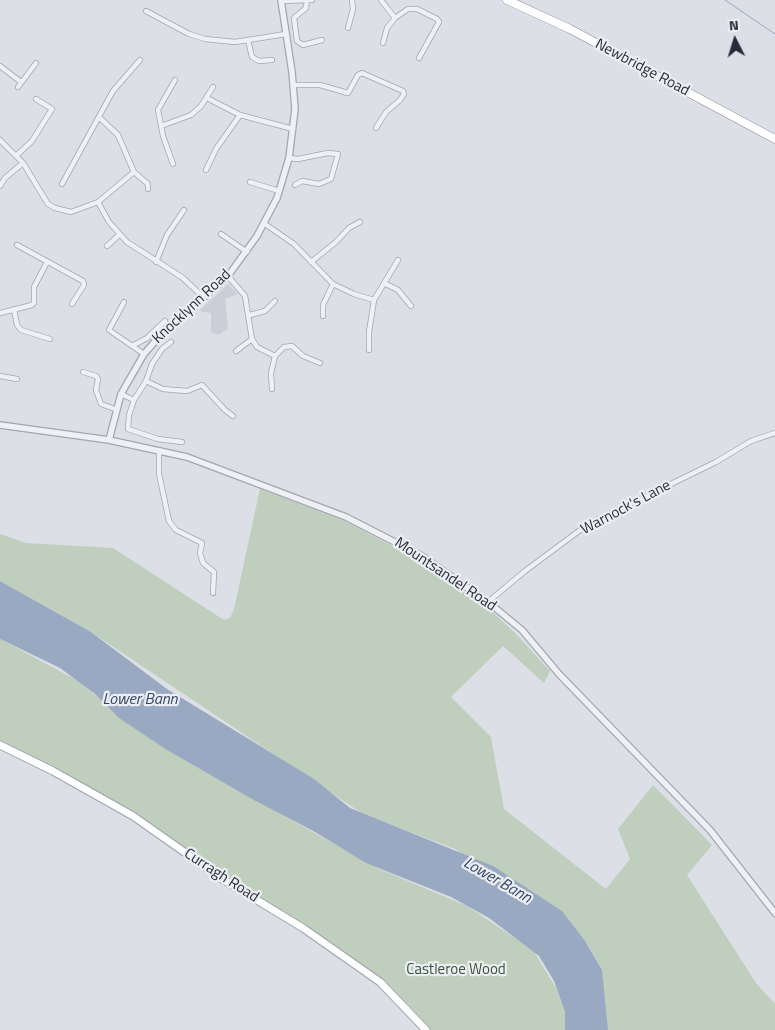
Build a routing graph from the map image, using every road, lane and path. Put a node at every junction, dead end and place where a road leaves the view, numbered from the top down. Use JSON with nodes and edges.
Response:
{"nodes":[{"id":1,"x":307,"y":0,"type":"edge"},
{"id":2,"x":312,"y":0,"type":"edge"},
{"id":3,"x":352,"y":0,"type":"edge"},
{"id":4,"x":380,"y":0,"type":"edge"},
{"id":5,"x":507,"y":0,"type":"edge"},
{"id":6,"x":282,"y":1,"type":"edge"},
{"id":7,"x":146,"y":11,"type":"dead end"},
{"id":8,"x":395,"y":18,"type":"junction"},
{"id":9,"x":348,"y":28,"type":"dead end"},
{"id":10,"x":286,"y":34,"type":"junction"},
{"id":11,"x":248,"y":40,"type":"junction"},
{"id":12,"x":322,"y":40,"type":"dead end"},
{"id":13,"x":383,"y":43,"type":"dead end"},
{"id":14,"x":419,"y":58,"type":"dead end"},
{"id":15,"x":140,"y":60,"type":"dead end"},
{"id":16,"x":272,"y":60,"type":"dead end"},
{"id":17,"x":36,"y":63,"type":"dead end"},
{"id":18,"x":0,"y":66,"type":"edge"},
{"id":19,"x":175,"y":80,"type":"dead end"},
{"id":20,"x":21,"y":82,"type":"junction"},
{"id":21,"x":294,"y":85,"type":"junction"},
{"id":22,"x":18,"y":88,"type":"dead end"},
{"id":23,"x":214,"y":88,"type":"dead end"},
{"id":24,"x":36,"y":98,"type":"dead end"},
{"id":25,"x":207,"y":98,"type":"junction"},
{"id":26,"x":240,"y":115,"type":"junction"},
{"id":27,"x":100,"y":118,"type":"junction"},
{"id":28,"x":161,"y":126,"type":"junction"},
{"id":29,"x":376,"y":128,"type":"dead end"},
{"id":30,"x":293,"y":130,"type":"junction"},
{"id":31,"x":775,"y":139,"type":"edge"},
{"id":32,"x":0,"y":140,"type":"edge"},
{"id":33,"x":17,"y":155,"type":"junction"},
{"id":34,"x":289,"y":158,"type":"junction"},
{"id":35,"x":23,"y":163,"type":"junction"},
{"id":36,"x":173,"y":164,"type":"dead end"},
{"id":37,"x":206,"y":170,"type":"dead end"},
{"id":38,"x":134,"y":172,"type":"junction"},
{"id":39,"x":250,"y":182,"type":"dead end"},
{"id":40,"x":62,"y":184,"type":"dead end"},
{"id":41,"x":0,"y":186,"type":"edge"},
{"id":42,"x":295,"y":186,"type":"dead end"},
{"id":43,"x":148,"y":188,"type":"dead end"},
{"id":44,"x":279,"y":192,"type":"junction"},
{"id":45,"x":98,"y":202,"type":"junction"},
{"id":46,"x":184,"y":210,"type":"dead end"},
{"id":47,"x":360,"y":222,"type":"dead end"},
{"id":48,"x":264,"y":224,"type":"junction"},
{"id":49,"x":221,"y":234,"type":"dead end"},
{"id":50,"x":119,"y":236,"type":"junction"},
{"id":51,"x":17,"y":245,"type":"dead end"},
{"id":52,"x":107,"y":246,"type":"dead end"},
{"id":53,"x":247,"y":252,"type":"junction"},
{"id":54,"x":398,"y":260,"type":"dead end"},
{"id":55,"x":46,"y":262,"type":"junction"},
{"id":56,"x":156,"y":262,"type":"junction"},
{"id":57,"x":310,"y":262,"type":"junction"},
{"id":58,"x":228,"y":276,"type":"junction"},
{"id":59,"x":384,"y":283,"type":"junction"},
{"id":60,"x":333,"y":284,"type":"junction"},
{"id":61,"x":204,"y":298,"type":"junction"},
{"id":62,"x":374,"y":300,"type":"junction"},
{"id":63,"x":275,"y":301,"type":"dead end"},
{"id":64,"x":124,"y":302,"type":"dead end"},
{"id":65,"x":72,"y":304,"type":"dead end"},
{"id":66,"x":411,"y":306,"type":"dead end"},
{"id":67,"x":14,"y":309,"type":"junction"},
{"id":68,"x":0,"y":313,"type":"edge"},
{"id":69,"x":250,"y":315,"type":"junction"},
{"id":70,"x":323,"y":316,"type":"dead end"},
{"id":71,"x":165,"y":321,"type":"dead end"},
{"id":72,"x":50,"y":339,"type":"dead end"},
{"id":73,"x":252,"y":339,"type":"junction"},
{"id":74,"x":171,"y":342,"type":"dead end"},
{"id":75,"x":132,"y":346,"type":"junction"},
{"id":76,"x":236,"y":350,"type":"dead end"},
{"id":77,"x":370,"y":350,"type":"dead end"},
{"id":78,"x":144,"y":354,"type":"junction"},
{"id":79,"x":275,"y":356,"type":"junction"},
{"id":80,"x":320,"y":363,"type":"dead end"},
{"id":81,"x":83,"y":372,"type":"dead end"},
{"id":82,"x":0,"y":376,"type":"edge"},
{"id":83,"x":17,"y":379,"type":"dead end"},
{"id":84,"x":146,"y":381,"type":"junction"},
{"id":85,"x":272,"y":388,"type":"dead end"},
{"id":86,"x":120,"y":394,"type":"junction"},
{"id":87,"x":134,"y":400,"type":"junction"},
{"id":88,"x":115,"y":409,"type":"junction"},
{"id":89,"x":233,"y":416,"type":"dead end"},
{"id":90,"x":0,"y":424,"type":"edge"},
{"id":91,"x":775,"y":433,"type":"edge"},
{"id":92,"x":109,"y":440,"type":"junction"},
{"id":93,"x":182,"y":442,"type":"dead end"},
{"id":94,"x":158,"y":450,"type":"junction"},
{"id":95,"x":213,"y":592,"type":"dead end"},
{"id":96,"x":488,"y":602,"type":"junction"},
{"id":97,"x":0,"y":745,"type":"edge"},
{"id":98,"x":775,"y":913,"type":"edge"},
{"id":99,"x":426,"y":1030,"type":"edge"}],
"edges":[{"from":1,"to":2,"type":"street"},
{"from":1,"to":6,"type":"street"},
{"from":1,"to":12,"type":"street"},
{"from":3,"to":9,"type":"street"},
{"from":4,"to":8,"type":"street"},
{"from":5,"to":31,"type":"highway","name":"Newbridge Road"},
{"from":6,"to":10,"type":"street","name":"Knocklynn Road"},
{"from":7,"to":11,"type":"street"},
{"from":8,"to":13,"type":"street"},
{"from":8,"to":14,"type":"street"},
{"from":10,"to":11,"type":"street"},
{"from":10,"to":21,"type":"street","name":"Knocklynn Road"},
{"from":11,"to":16,"type":"street"},
{"from":15,"to":27,"type":"street"},
{"from":17,"to":20,"type":"street"},
{"from":18,"to":20,"type":"street"},
{"from":19,"to":28,"type":"street"},
{"from":20,"to":22,"type":"street"},
{"from":21,"to":29,"type":"street"},
{"from":21,"to":30,"type":"street","name":"Knocklynn Road"},
{"from":23,"to":25,"type":"street"},
{"from":24,"to":33,"type":"street"},
{"from":25,"to":26,"type":"street"},
{"from":25,"to":28,"type":"street"},
{"from":26,"to":30,"type":"street"},
{"from":26,"to":37,"type":"street"},
{"from":27,"to":38,"type":"street"},
{"from":27,"to":40,"type":"street"},
{"from":28,"to":36,"type":"street"},
{"from":30,"to":34,"type":"street","name":"Knocklynn Road"},
{"from":32,"to":33,"type":"street"},
{"from":33,"to":35,"type":"street"},
{"from":34,"to":42,"type":"street"},
{"from":34,"to":44,"type":"street","name":"Knocklynn Road"},
{"from":35,"to":41,"type":"street"},
{"from":35,"to":45,"type":"street"},
{"from":38,"to":43,"type":"street"},
{"from":38,"to":45,"type":"street"},
{"from":39,"to":44,"type":"street"},
{"from":44,"to":48,"type":"street","name":"Knocklynn Road"},
{"from":45,"to":50,"type":"street"},
{"from":46,"to":56,"type":"street"},
{"from":47,"to":57,"type":"street"},
{"from":48,"to":53,"type":"street","name":"Knocklynn Road"},
{"from":48,"to":57,"type":"street"},
{"from":49,"to":53,"type":"street"},
{"from":50,"to":52,"type":"street"},
{"from":50,"to":56,"type":"street"},
{"from":51,"to":55,"type":"street"},
{"from":53,"to":58,"type":"street","name":"Knocklynn Road"},
{"from":54,"to":59,"type":"street"},
{"from":55,"to":65,"type":"street"},
{"from":55,"to":67,"type":"street"},
{"from":56,"to":61,"type":"street"},
{"from":57,"to":60,"type":"street"},
{"from":58,"to":61,"type":"street","name":"Knocklynn Road"},
{"from":58,"to":69,"type":"street"},
{"from":59,"to":62,"type":"street"},
{"from":59,"to":66,"type":"street"},
{"from":60,"to":62,"type":"street"},
{"from":60,"to":70,"type":"street"},
{"from":61,"to":78,"type":"street","name":"Knocklynn Road"},
{"from":62,"to":77,"type":"street"},
{"from":63,"to":69,"type":"street"},
{"from":64,"to":75,"type":"street"},
{"from":67,"to":68,"type":"street"},
{"from":67,"to":72,"type":"street"},
{"from":69,"to":73,"type":"street"},
{"from":71,"to":75,"type":"street"},
{"from":73,"to":76,"type":"street"},
{"from":73,"to":79,"type":"street"},
{"from":74,"to":84,"type":"street"},
{"from":75,"to":78,"type":"street"},
{"from":78,"to":86,"type":"street","name":"Knocklynn Road"},
{"from":79,"to":80,"type":"street"},
{"from":79,"to":85,"type":"street"},
{"from":81,"to":88,"type":"street"},
{"from":82,"to":83,"type":"street"},
{"from":84,"to":87,"type":"street"},
{"from":84,"to":89,"type":"street"},
{"from":86,"to":87,"type":"street"},
{"from":86,"to":88,"type":"street","name":"Knocklynn Road"},
{"from":87,"to":93,"type":"street"},
{"from":88,"to":92,"type":"street","name":"Knocklynn Road"},
{"from":90,"to":92,"type":"street","name":"Mountsandel Road"},
{"from":91,"to":96,"type":"street","name":"Warnock's Lane"},
{"from":92,"to":94,"type":"street","name":"Mountsandel Road"},
{"from":94,"to":95,"type":"street"},
{"from":94,"to":96,"type":"street","name":"Mountsandel Road"},
{"from":96,"to":98,"type":"street","name":"Mountsandel Road"},
{"from":97,"to":99,"type":"main road","name":"Curragh Road"}]}
